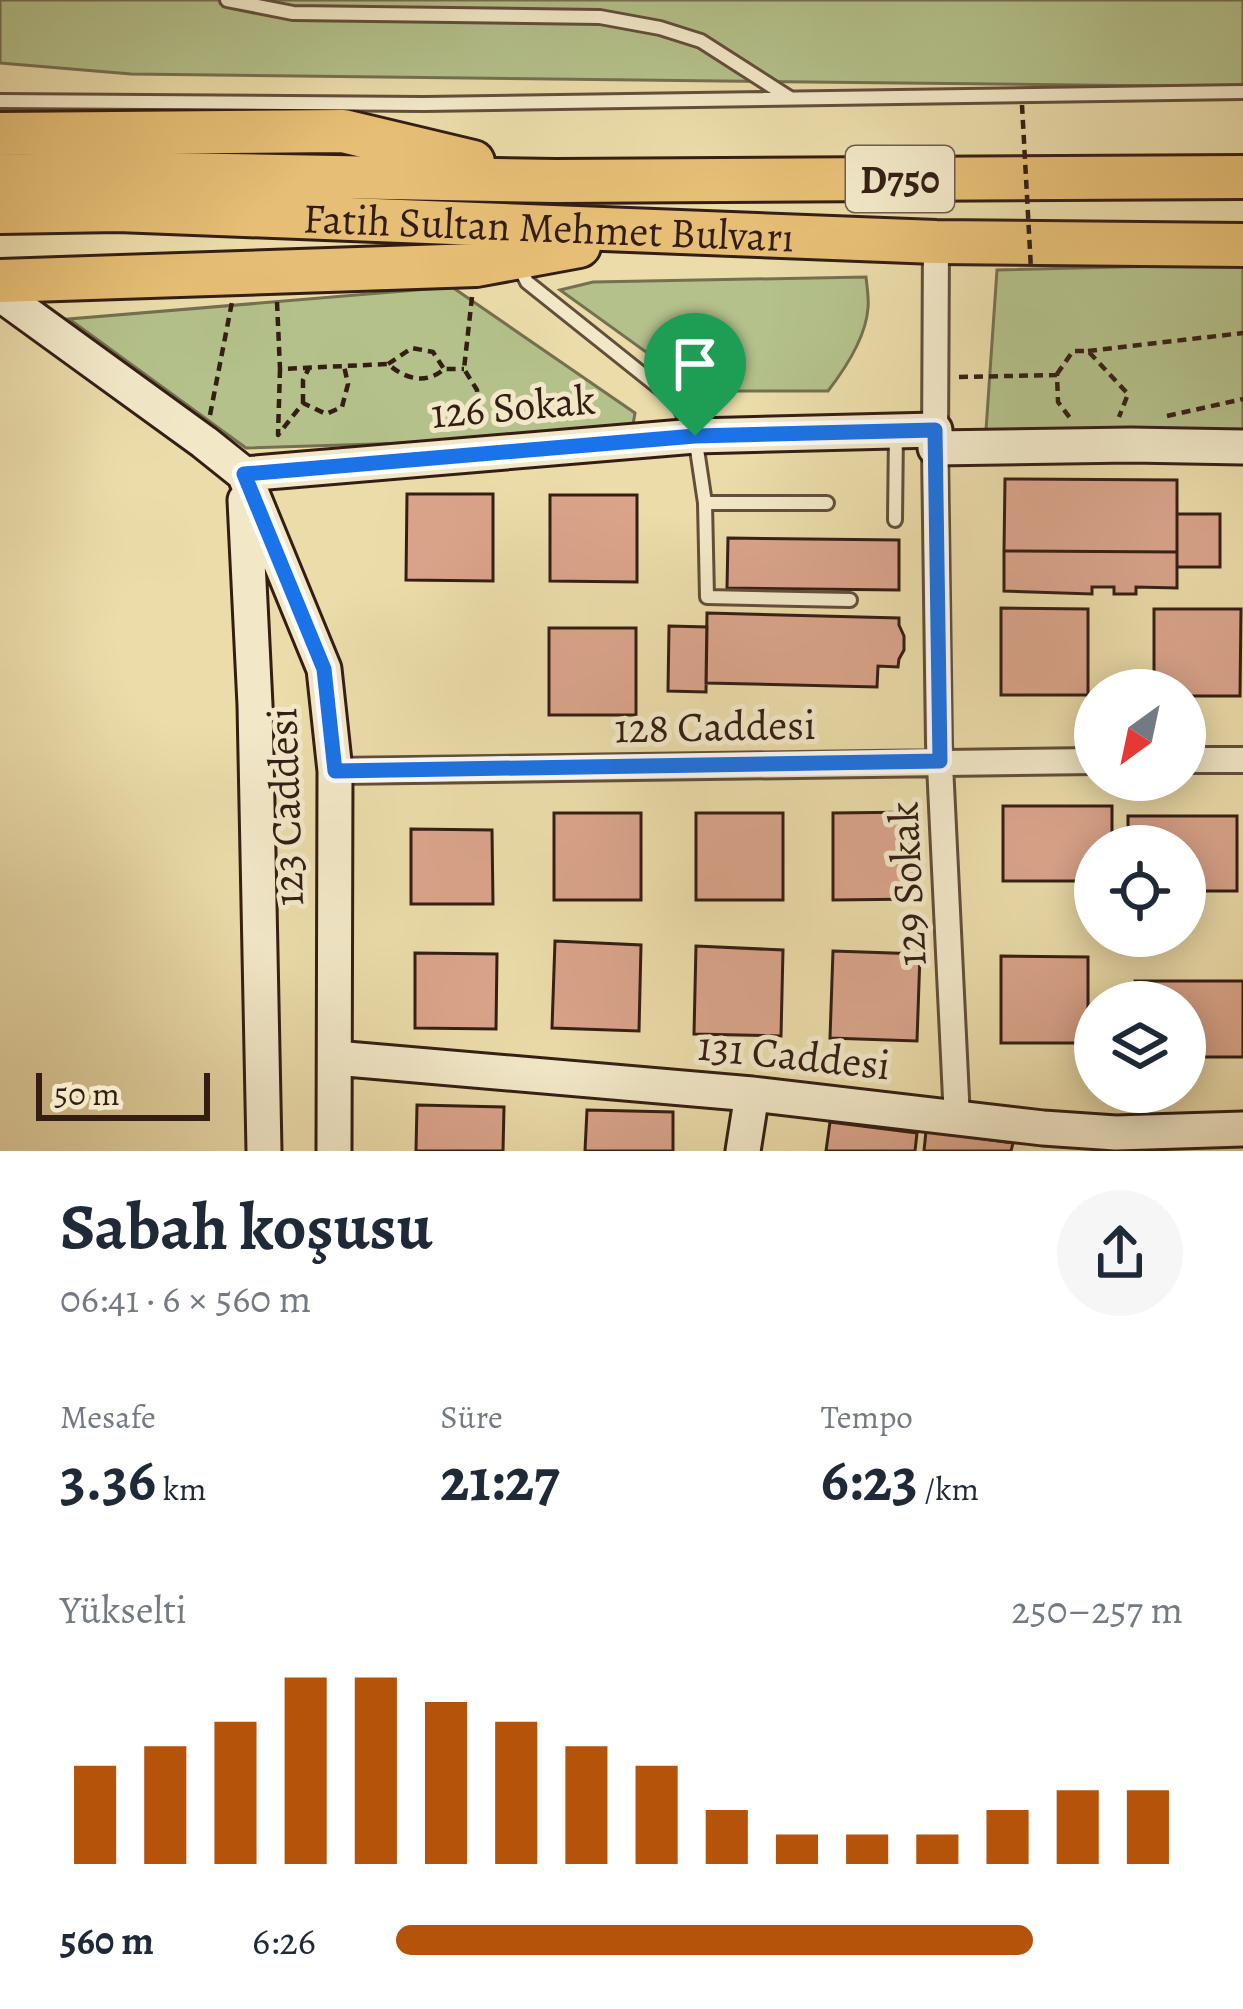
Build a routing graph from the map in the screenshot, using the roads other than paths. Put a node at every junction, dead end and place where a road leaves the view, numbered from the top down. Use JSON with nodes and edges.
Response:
{"nodes":[{"id":1,"x":227,"y":0,"type":"edge"},
{"id":2,"x":322,"y":0,"type":"edge"},
{"id":3,"x":521,"y":0,"type":"edge"},
{"id":4,"x":338,"y":13,"type":"junction"},
{"id":5,"x":546,"y":15,"type":"junction"},
{"id":6,"x":1243,"y":92,"type":"edge"},
{"id":7,"x":791,"y":99,"type":"junction"},
{"id":8,"x":0,"y":101,"type":"edge"},
{"id":9,"x":0,"y":134,"type":"edge"},
{"id":10,"x":0,"y":176,"type":"edge"},
{"id":11,"x":1243,"y":177,"type":"edge"},
{"id":12,"x":556,"y":181,"type":"junction"},
{"id":13,"x":0,"y":212,"type":"edge"},
{"id":14,"x":655,"y":232,"type":"junction"},
{"id":15,"x":936,"y":242,"type":"junction"},
{"id":16,"x":1243,"y":245,"type":"edge"},
{"id":17,"x":495,"y":261,"type":"junction"},
{"id":18,"x":0,"y":281,"type":"edge"},
{"id":19,"x":0,"y":294,"type":"edge"},
{"id":20,"x":896,"y":431,"type":"junction"},
{"id":21,"x":695,"y":436,"type":"junction"},
{"id":22,"x":935,"y":439,"type":"junction"},
{"id":23,"x":1243,"y":447,"type":"edge"},
{"id":24,"x":244,"y":474,"type":"junction"},
{"id":25,"x":705,"y":503,"type":"junction"},
{"id":26,"x":827,"y":503,"type":"dead end"},
{"id":27,"x":895,"y":520,"type":"dead end"},
{"id":28,"x":850,"y":600,"type":"dead end"},
{"id":29,"x":1074,"y":760,"type":"edge"},
{"id":30,"x":1206,"y":760,"type":"edge"},
{"id":31,"x":1243,"y":760,"type":"edge"},
{"id":32,"x":940,"y":761,"type":"junction"},
{"id":33,"x":335,"y":771,"type":"junction"},
{"id":34,"x":335,"y":1058,"type":"junction"},
{"id":35,"x":752,"y":1094,"type":"junction"},
{"id":36,"x":957,"y":1119,"type":"junction"},
{"id":37,"x":1243,"y":1129,"type":"edge"},
{"id":38,"x":1044,"y":1140,"type":"edge"},
{"id":39,"x":1112,"y":1142,"type":"edge"},
{"id":40,"x":264,"y":1151,"type":"edge"},
{"id":41,"x":334,"y":1151,"type":"edge"},
{"id":42,"x":743,"y":1151,"type":"edge"}],
"edges":[{"from":1,"to":4,"type":"lane"},
{"from":2,"to":4,"type":"lane"},
{"from":3,"to":5,"type":"lane"},
{"from":4,"to":5,"type":"lane"},
{"from":5,"to":7,"type":"lane"},
{"from":6,"to":7,"type":"lane"},
{"from":7,"to":8,"type":"lane"},
{"from":9,"to":12,"type":"highway"},
{"from":10,"to":12,"type":"highway","name":"Fatih Sultan Mehmet Bulvarı","number":"D750"},
{"from":11,"to":12,"type":"highway","name":"Fatih Sultan Mehmet Bulvarı","number":"D750"},
{"from":13,"to":14,"type":"highway","name":"Fatih Sultan Mehmet Bulvarı","number":"D750"},
{"from":14,"to":15,"type":"highway","name":"Fatih Sultan Mehmet Bulvarı","number":"D750"},
{"from":14,"to":17,"type":"highway"},
{"from":15,"to":16,"type":"highway","name":"Fatih Sultan Mehmet Bulvarı","number":"D750"},
{"from":15,"to":22,"type":"street","name":"129 Sokak"},
{"from":17,"to":18,"type":"highway"},
{"from":17,"to":21,"type":"lane"},
{"from":19,"to":24,"type":"street","name":"123 Caddesi"},
{"from":20,"to":21,"type":"street","name":"126 Sokak"},
{"from":20,"to":22,"type":"street","name":"126 Sokak"},
{"from":20,"to":27,"type":"lane"},
{"from":21,"to":24,"type":"street","name":"126 Sokak"},
{"from":21,"to":25,"type":"lane"},
{"from":22,"to":23,"type":"street","name":"126 Sokak"},
{"from":22,"to":32,"type":"street","name":"129 Sokak"},
{"from":24,"to":33,"type":"street","name":"123 Caddesi"},
{"from":24,"to":40,"type":"street","name":"123 Caddesi"},
{"from":25,"to":26,"type":"lane"},
{"from":25,"to":28,"type":"lane"},
{"from":29,"to":32,"type":"street","name":"128 Caddesi"},
{"from":30,"to":31,"type":"street"},
{"from":32,"to":33,"type":"street","name":"128 Caddesi"},
{"from":32,"to":36,"type":"street","name":"129 Sokak"},
{"from":33,"to":34,"type":"street","name":"123 Caddesi"},
{"from":34,"to":35,"type":"street","name":"131 Caddesi"},
{"from":34,"to":41,"type":"street","name":"123 Caddesi"},
{"from":35,"to":36,"type":"street","name":"131 Caddesi"},
{"from":35,"to":42,"type":"street"},
{"from":36,"to":38,"type":"street","name":"131 Caddesi"},
{"from":37,"to":39,"type":"street","name":"131 Caddesi"},
{"from":38,"to":39,"type":"street","name":"131 Caddesi"}]}
